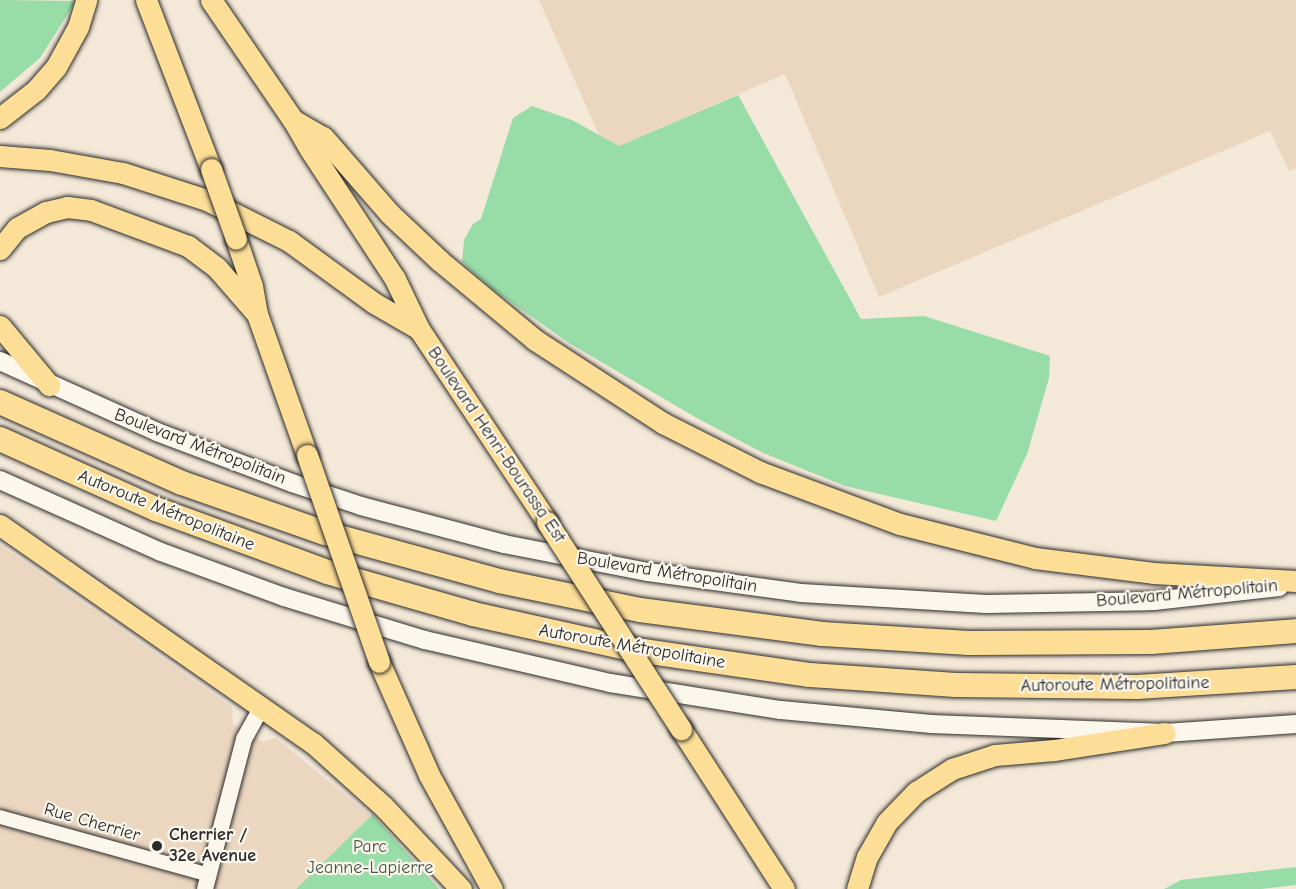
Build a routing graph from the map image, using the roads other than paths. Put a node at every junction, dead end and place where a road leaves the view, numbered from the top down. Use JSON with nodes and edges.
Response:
{"nodes":[{"id":1,"x":86,"y":0,"type":"edge"},
{"id":2,"x":146,"y":0,"type":"edge"},
{"id":3,"x":211,"y":0,"type":"edge"},
{"id":4,"x":0,"y":118,"type":"edge"},
{"id":5,"x":293,"y":120,"type":"junction"},
{"id":6,"x":0,"y":156,"type":"edge"},
{"id":7,"x":0,"y":249,"type":"edge"},
{"id":8,"x":257,"y":314,"type":"junction"},
{"id":9,"x":0,"y":326,"type":"edge"},
{"id":10,"x":419,"y":329,"type":"junction"},
{"id":11,"x":0,"y":361,"type":"edge"},
{"id":12,"x":49,"y":385,"type":"junction"},
{"id":13,"x":0,"y":402,"type":"edge"},
{"id":14,"x":0,"y":439,"type":"edge"},
{"id":15,"x":0,"y":480,"type":"edge"},
{"id":16,"x":0,"y":525,"type":"edge"},
{"id":17,"x":1296,"y":583,"type":"edge"},
{"id":18,"x":1296,"y":631,"type":"edge"},
{"id":19,"x":1296,"y":677,"type":"edge"},
{"id":20,"x":262,"y":706,"type":"junction"},
{"id":21,"x":1296,"y":724,"type":"edge"},
{"id":22,"x":1165,"y":733,"type":"junction"},
{"id":23,"x":0,"y":817,"type":"edge"},
{"id":24,"x":207,"y":882,"type":"edge"},
{"id":25,"x":461,"y":889,"type":"edge"},
{"id":26,"x":492,"y":889,"type":"edge"},
{"id":27,"x":784,"y":889,"type":"edge"},
{"id":28,"x":857,"y":889,"type":"edge"}],
"edges":[{"from":1,"to":4,"type":"main road"},
{"from":2,"to":8,"type":"main road","bridge":true},
{"from":3,"to":5,"type":"main road","name":"Boulevard Henri-Bourassa Est"},
{"from":5,"to":10,"type":"main road","name":"Boulevard Henri-Bourassa Est"},
{"from":5,"to":17,"type":"main road"},
{"from":6,"to":10,"type":"main road"},
{"from":7,"to":8,"type":"main road"},
{"from":8,"to":26,"type":"main road","bridge":true},
{"from":9,"to":12,"type":"main road"},
{"from":10,"to":27,"type":"main road","name":"Boulevard Henri-Bourassa Est","bridge":true},
{"from":11,"to":12,"type":"main road","name":"Boulevard Métropolitain"},
{"from":12,"to":17,"type":"main road","name":"Boulevard Métropolitain"},
{"from":13,"to":18,"type":"highway","name":"Autoroute Métropolitaine"},
{"from":14,"to":19,"type":"highway","name":"Autoroute Métropolitaine"},
{"from":15,"to":22,"type":"main road"},
{"from":16,"to":20,"type":"main road"},
{"from":20,"to":24,"type":"street"},
{"from":20,"to":25,"type":"main road"},
{"from":21,"to":22,"type":"main road"},
{"from":22,"to":28,"type":"main road"},
{"from":23,"to":24,"type":"street","name":"Rue Cherrier"}]}
